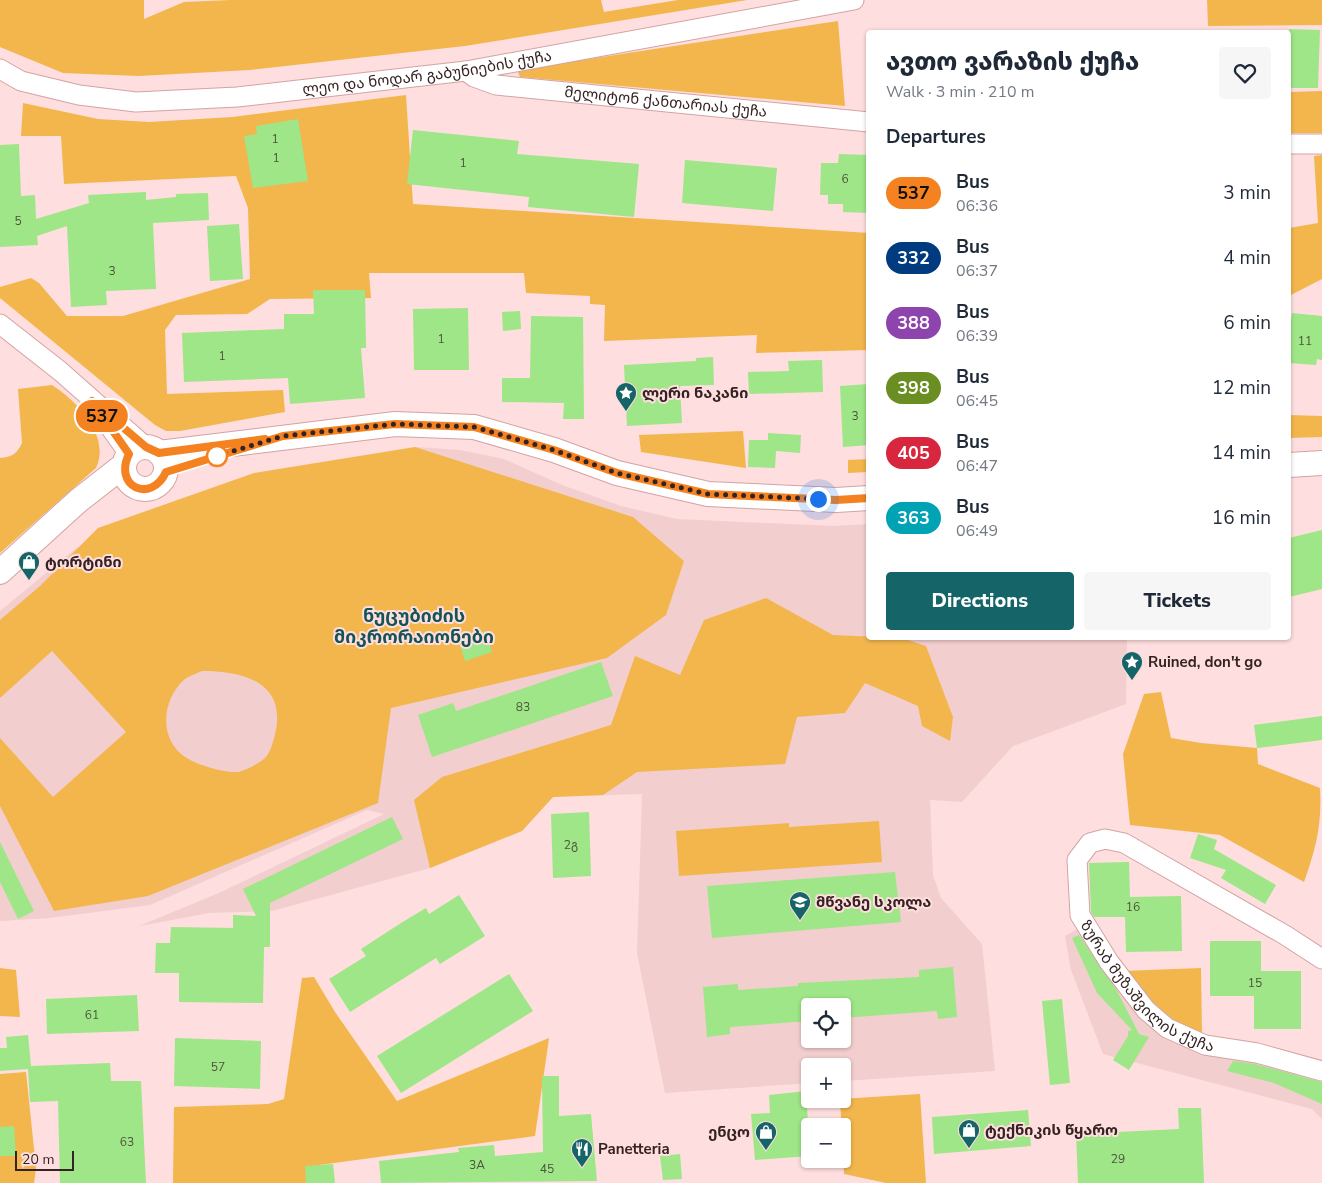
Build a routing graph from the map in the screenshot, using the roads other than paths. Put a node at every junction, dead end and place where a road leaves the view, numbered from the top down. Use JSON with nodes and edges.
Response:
{"nodes":[{"id":1,"x":854,"y":0,"type":"edge"},
{"id":2,"x":0,"y":69,"type":"edge"},
{"id":3,"x":466,"y":71,"type":"junction"},
{"id":4,"x":866,"y":122,"type":"edge"},
{"id":5,"x":1291,"y":144,"type":"edge"},
{"id":6,"x":1322,"y":144,"type":"edge"},
{"id":7,"x":0,"y":324,"type":"edge"},
{"id":8,"x":143,"y":463,"type":"junction"},
{"id":9,"x":1322,"y":463,"type":"edge"},
{"id":10,"x":1291,"y":466,"type":"edge"},
{"id":11,"x":866,"y":498,"type":"edge"},
{"id":12,"x":0,"y":572,"type":"edge"},
{"id":13,"x":1322,"y":959,"type":"edge"},
{"id":14,"x":1322,"y":1071,"type":"edge"}],
"edges":[{"from":1,"to":3,"type":"street","name":"ლეო და ნოდარ გაბუნიების ქუჩა"},
{"from":2,"to":3,"type":"street","name":"ლეო და ნოდარ გაბუნიების ქუჩა"},
{"from":3,"to":4,"type":"street","name":"მელიტონ ქანთარიას ქუჩა"},
{"from":5,"to":6,"type":"street"},
{"from":7,"to":8,"type":"street"},
{"from":8,"to":11,"type":"main road"},
{"from":8,"to":12,"type":"main road"},
{"from":9,"to":10,"type":"main road"},
{"from":13,"to":14,"type":"street","name":"ზურაბ მუზაშვილის ქუჩა"}]}
